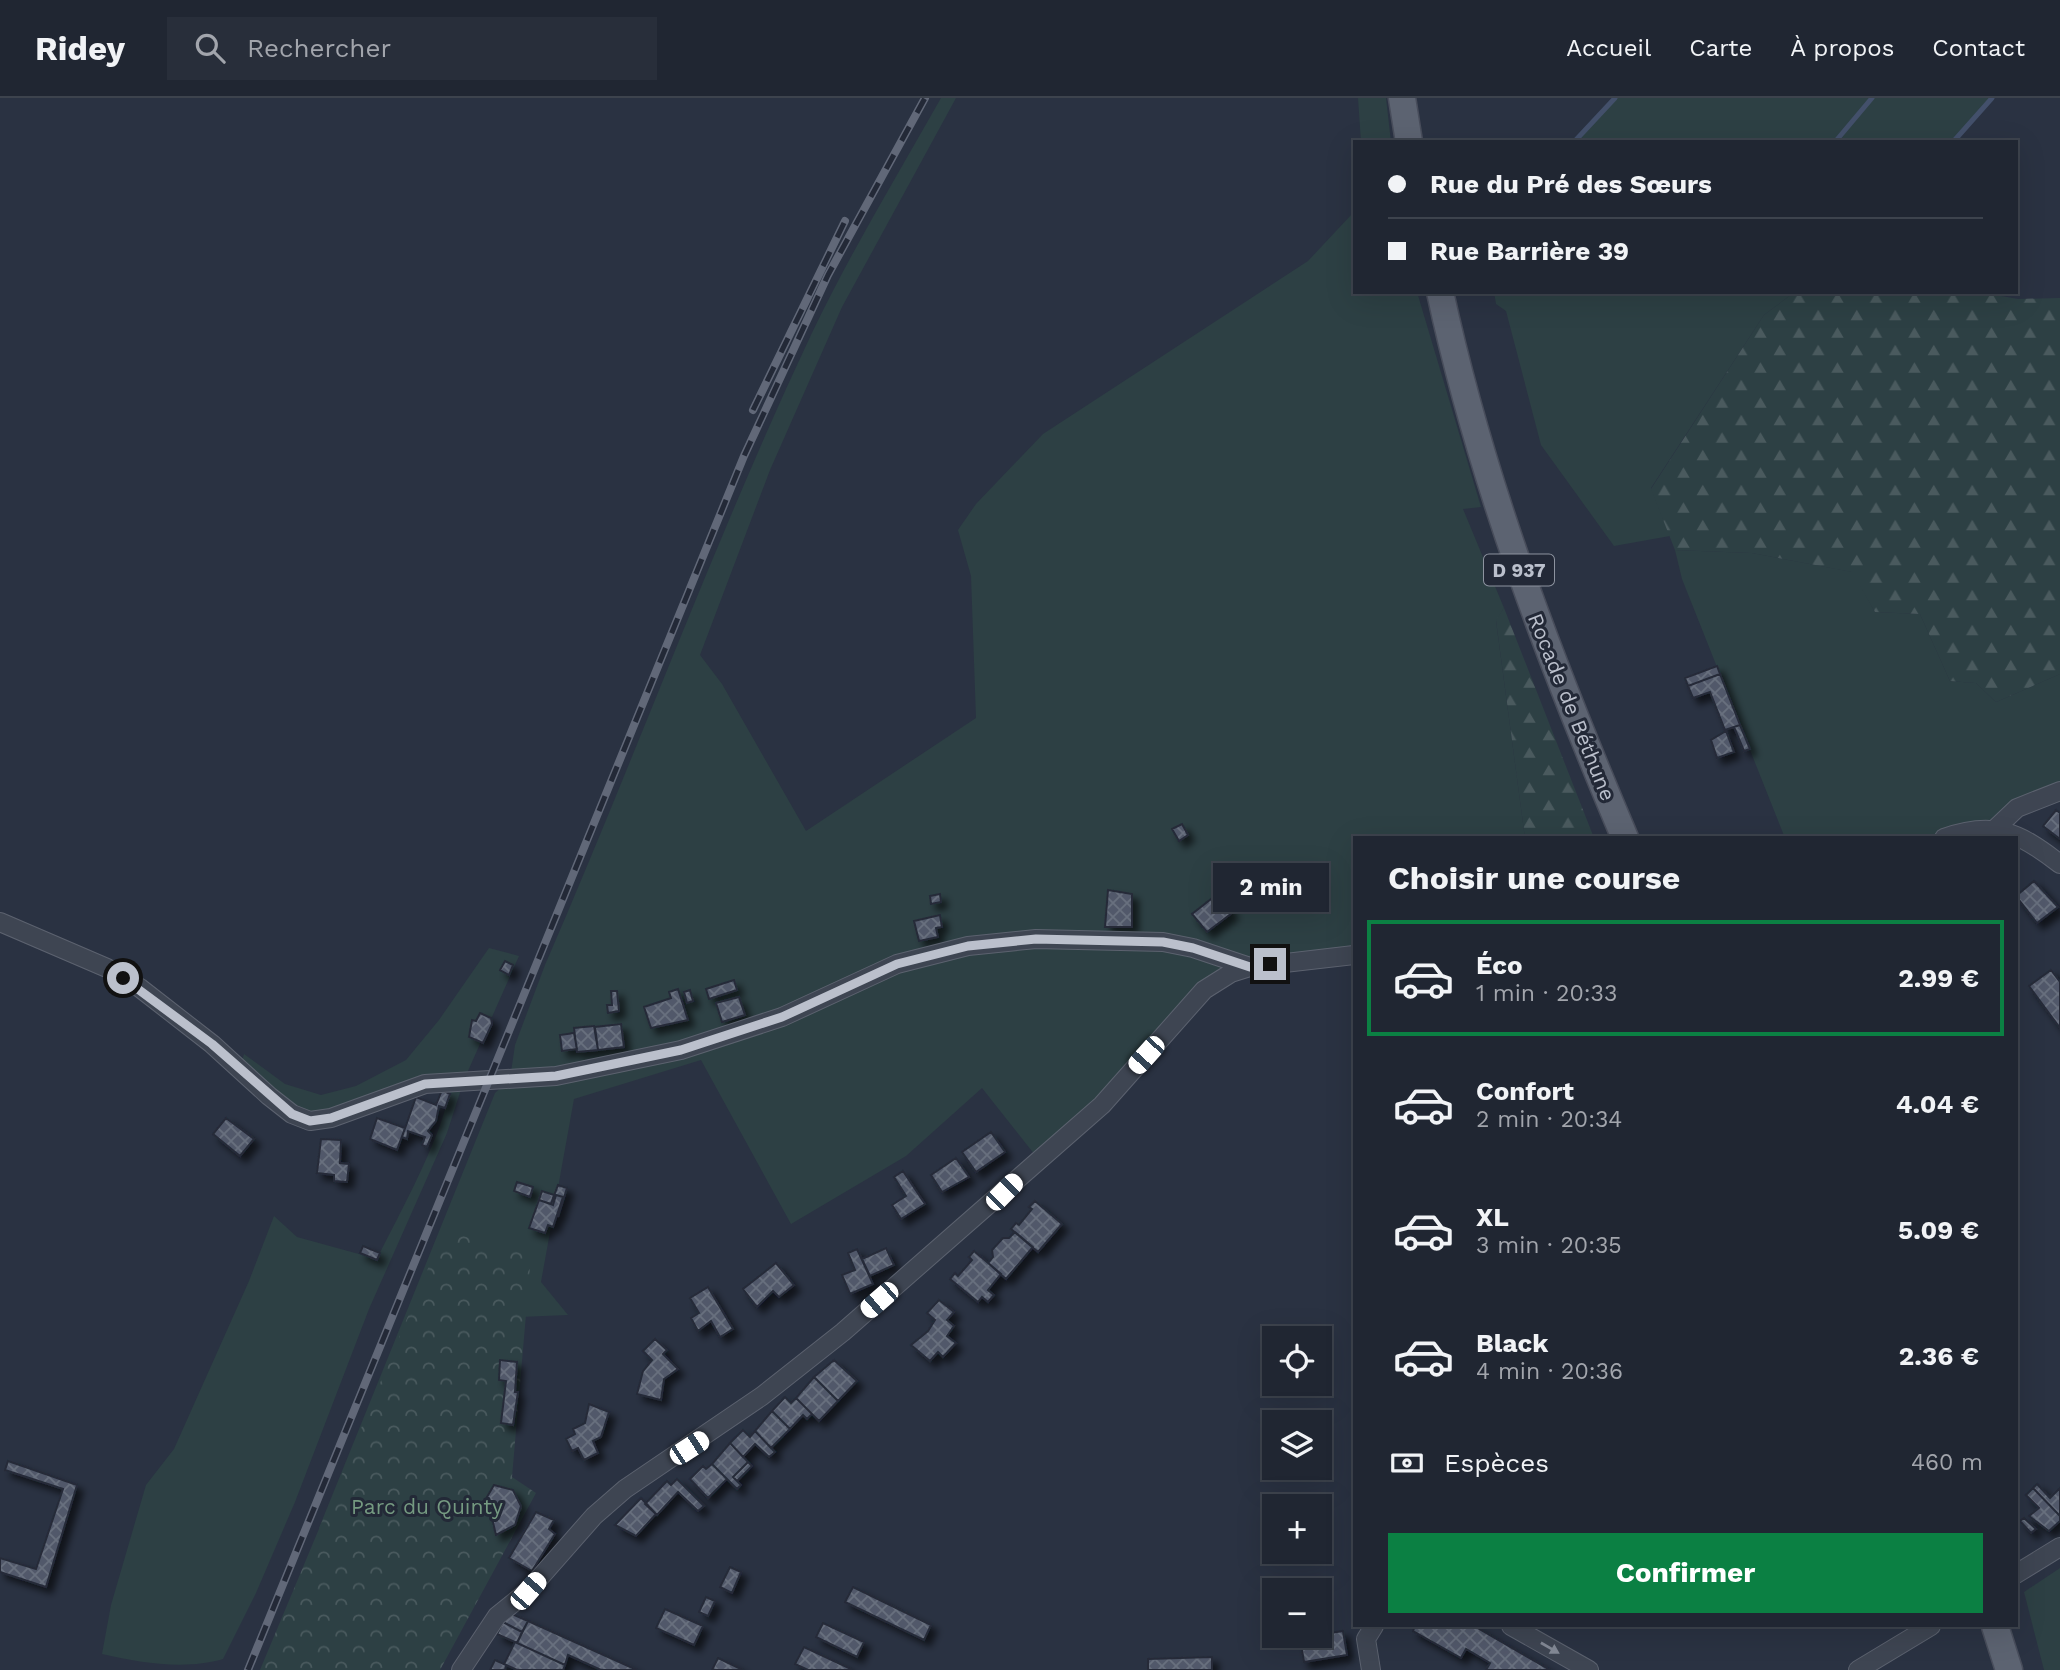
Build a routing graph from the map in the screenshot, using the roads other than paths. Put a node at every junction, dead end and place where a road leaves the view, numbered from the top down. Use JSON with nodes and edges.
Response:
{"nodes":[{"id":1,"x":1402,"y":98,"type":"edge"},
{"id":2,"x":1409,"y":140,"type":"edge"},
{"id":3,"x":1441,"y":294,"type":"edge"},
{"id":4,"x":2060,"y":790,"type":"edge"},
{"id":5,"x":1996,"y":828,"type":"junction"},
{"id":6,"x":1624,"y":836,"type":"edge"},
{"id":7,"x":1950,"y":836,"type":"edge"},
{"id":8,"x":2013,"y":836,"type":"edge"},
{"id":9,"x":2018,"y":838,"type":"edge"},
{"id":10,"x":2060,"y":864,"type":"edge"},
{"id":11,"x":0,"y":922,"type":"edge"},
{"id":12,"x":1353,"y":955,"type":"edge"},
{"id":13,"x":1250,"y":967,"type":"junction"},
{"id":14,"x":2060,"y":1547,"type":"edge"},
{"id":15,"x":2018,"y":1573,"type":"edge"},
{"id":16,"x":1513,"y":1627,"type":"edge"},
{"id":17,"x":1929,"y":1627,"type":"edge"},
{"id":18,"x":1979,"y":1627,"type":"edge"},
{"id":19,"x":1995,"y":1627,"type":"edge"},
{"id":20,"x":1370,"y":1632,"type":"edge"},
{"id":21,"x":461,"y":1670,"type":"edge"},
{"id":22,"x":1371,"y":1670,"type":"edge"},
{"id":23,"x":1589,"y":1670,"type":"edge"},
{"id":24,"x":1858,"y":1670,"type":"edge"},
{"id":25,"x":1991,"y":1670,"type":"edge"},
{"id":26,"x":2009,"y":1670,"type":"edge"}],
"edges":[{"from":1,"to":2,"type":"main road"},
{"from":3,"to":6,"type":"main road","name":"Rocade de Béthune","number":"D 937"},
{"from":4,"to":5,"type":"street"},
{"from":5,"to":7,"type":"street"},
{"from":5,"to":8,"type":"street"},
{"from":9,"to":10,"type":"street"},
{"from":11,"to":13,"type":"street"},
{"from":12,"to":13,"type":"street"},
{"from":13,"to":21,"type":"street"},
{"from":14,"to":15,"type":"street"},
{"from":16,"to":23,"type":"street","one_way":true},
{"from":17,"to":24,"type":"street"},
{"from":18,"to":25,"type":"main road"},
{"from":19,"to":26,"type":"main road"},
{"from":20,"to":22,"type":"street"}]}
